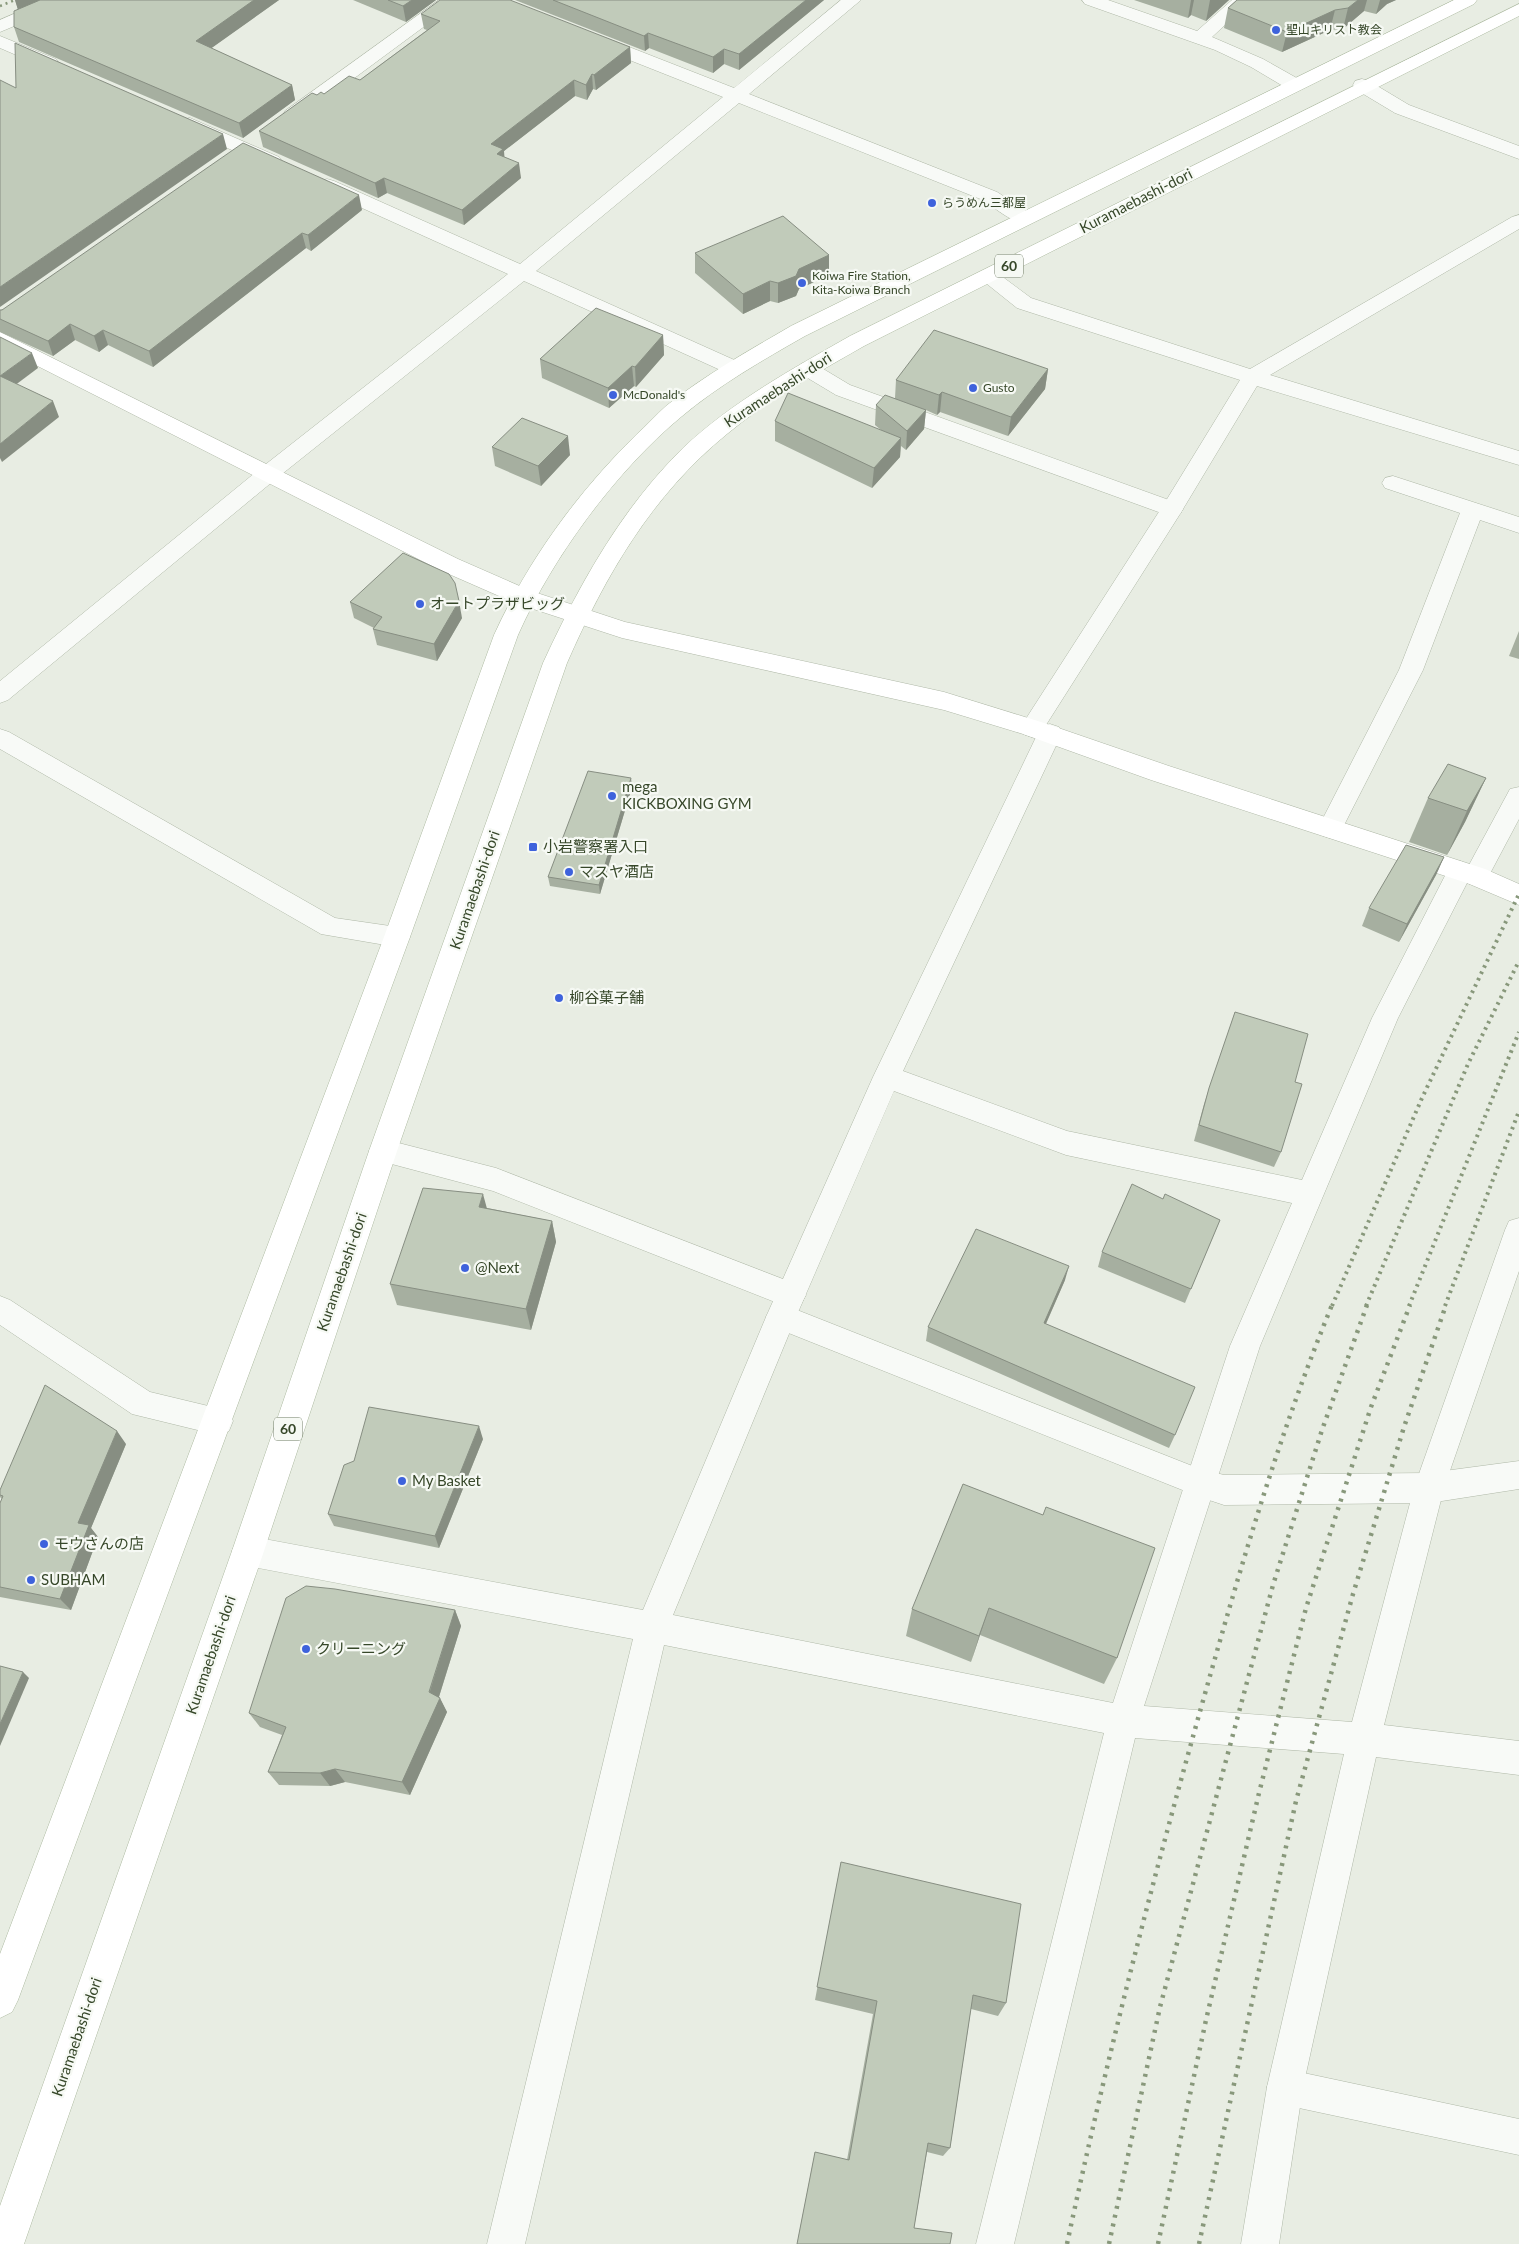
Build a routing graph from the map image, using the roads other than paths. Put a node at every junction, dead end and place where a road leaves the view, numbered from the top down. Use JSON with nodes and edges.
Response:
{"nodes":[{"id":1,"x":61,"y":0,"type":"edge"},
{"id":2,"x":451,"y":0,"type":"edge"},
{"id":3,"x":852,"y":0,"type":"edge"},
{"id":4,"x":1091,"y":0,"type":"edge"},
{"id":5,"x":1243,"y":0,"type":"edge"},
{"id":6,"x":1468,"y":0,"type":"edge"},
{"id":7,"x":1519,"y":8,"type":"edge"},
{"id":8,"x":0,"y":27,"type":"edge"},
{"id":9,"x":579,"y":34,"type":"edge"},
{"id":10,"x":1200,"y":38,"type":"junction"},
{"id":11,"x":0,"y":41,"type":"edge"},
{"id":12,"x":63,"y":68,"type":"edge"},
{"id":13,"x":1295,"y":85,"type":"junction"},
{"id":14,"x":1362,"y":86,"type":"junction"},
{"id":15,"x":738,"y":96,"type":"junction"},
{"id":16,"x":176,"y":118,"type":"edge"},
{"id":17,"x":277,"y":125,"type":"edge"},
{"id":18,"x":261,"y":137,"type":"edge"},
{"id":19,"x":245,"y":148,"type":"junction"},
{"id":20,"x":1519,"y":153,"type":"edge"},
{"id":21,"x":229,"y":160,"type":"edge"},
{"id":22,"x":290,"y":169,"type":"edge"},
{"id":23,"x":308,"y":177,"type":"edge"},
{"id":24,"x":1024,"y":218,"type":"junction"},
{"id":25,"x":1519,"y":220,"type":"edge"},
{"id":26,"x":522,"y":273,"type":"junction"},
{"id":27,"x":989,"y":276,"type":"junction"},
{"id":28,"x":0,"y":339,"type":"edge"},
{"id":29,"x":734,"y":368,"type":"junction"},
{"id":30,"x":808,"y":369,"type":"junction"},
{"id":31,"x":1252,"y":377,"type":"junction"},
{"id":32,"x":1519,"y":458,"type":"edge"},
{"id":33,"x":269,"y":473,"type":"junction"},
{"id":34,"x":1393,"y":483,"type":"dead end"},
{"id":35,"x":1172,"y":509,"type":"junction"},
{"id":36,"x":1473,"y":509,"type":"junction"},
{"id":37,"x":1519,"y":524,"type":"edge"},
{"id":38,"x":523,"y":597,"type":"junction"},
{"id":39,"x":575,"y":616,"type":"junction"},
{"id":40,"x":0,"y":694,"type":"edge"},
{"id":41,"x":1041,"y":731,"type":"junction"},
{"id":42,"x":0,"y":738,"type":"edge"},
{"id":43,"x":1519,"y":796,"type":"edge"},
{"id":44,"x":1330,"y":828,"type":"junction"},
{"id":45,"x":1468,"y":873,"type":"junction"},
{"id":46,"x":1519,"y":895,"type":"edge"},
{"id":47,"x":397,"y":937,"type":"junction"},
{"id":48,"x":887,"y":1077,"type":"junction"},
{"id":49,"x":383,"y":1151,"type":"junction"},
{"id":50,"x":1310,"y":1194,"type":"junction"},
{"id":51,"x":1519,"y":1230,"type":"edge"},
{"id":52,"x":786,"y":1306,"type":"junction"},
{"id":53,"x":0,"y":1309,"type":"edge"},
{"id":54,"x":218,"y":1421,"type":"junction"},
{"id":55,"x":1519,"y":1475,"type":"edge"},
{"id":56,"x":1200,"y":1483,"type":"junction"},
{"id":57,"x":1429,"y":1488,"type":"junction"},
{"id":58,"x":248,"y":1551,"type":"junction"},
{"id":59,"x":652,"y":1627,"type":"junction"},
{"id":60,"x":1124,"y":1720,"type":"junction"},
{"id":61,"x":1364,"y":1739,"type":"junction"},
{"id":62,"x":1519,"y":1758,"type":"edge"},
{"id":63,"x":0,"y":2000,"type":"edge"},
{"id":64,"x":1286,"y":2087,"type":"junction"},
{"id":65,"x":1519,"y":2137,"type":"edge"},
{"id":66,"x":5,"y":2244,"type":"edge"},
{"id":67,"x":506,"y":2244,"type":"edge"},
{"id":68,"x":995,"y":2244,"type":"edge"},
{"id":69,"x":1260,"y":2244,"type":"edge"}],
"edges":[{"from":1,"to":8,"type":"street"},
{"from":2,"to":17,"type":"street"},
{"from":3,"to":15,"type":"street"},
{"from":4,"to":10,"type":"street"},
{"from":5,"to":10,"type":"street"},
{"from":6,"to":13,"type":"main road","number":"60"},
{"from":7,"to":14,"type":"main road","name":"Kuramaebashi-dori","number":"60"},
{"from":9,"to":15,"type":"street"},
{"from":10,"to":13,"type":"street"},
{"from":11,"to":12,"type":"street"},
{"from":13,"to":24,"type":"main road","number":"60"},
{"from":14,"to":20,"type":"street"},
{"from":14,"to":27,"type":"main road","name":"Kuramaebashi-dori","number":"60"},
{"from":15,"to":24,"type":"street"},
{"from":15,"to":26,"type":"street"},
{"from":16,"to":19,"type":"street"},
{"from":18,"to":19,"type":"street"},
{"from":19,"to":21,"type":"street"},
{"from":19,"to":22,"type":"street"},
{"from":23,"to":26,"type":"street"},
{"from":24,"to":29,"type":"main road","number":"60"},
{"from":25,"to":31,"type":"street"},
{"from":26,"to":29,"type":"street"},
{"from":26,"to":33,"type":"street"},
{"from":27,"to":30,"type":"main road","name":"Kuramaebashi-dori","number":"60"},
{"from":27,"to":31,"type":"street"},
{"from":28,"to":33,"type":"main road"},
{"from":29,"to":38,"type":"main road","number":"60"},
{"from":30,"to":35,"type":"street"},
{"from":30,"to":39,"type":"main road","name":"Kuramaebashi-dori","number":"60"},
{"from":31,"to":32,"type":"street"},
{"from":31,"to":35,"type":"street"},
{"from":33,"to":38,"type":"main road"},
{"from":33,"to":40,"type":"street"},
{"from":34,"to":36,"type":"street"},
{"from":35,"to":41,"type":"street"},
{"from":36,"to":37,"type":"street"},
{"from":36,"to":44,"type":"street"},
{"from":38,"to":39,"type":"main road"},
{"from":38,"to":47,"type":"main road","number":"60"},
{"from":39,"to":41,"type":"main road"},
{"from":39,"to":49,"type":"main road","name":"Kuramaebashi-dori","number":"60"},
{"from":41,"to":44,"type":"main road"},
{"from":41,"to":48,"type":"street"},
{"from":42,"to":47,"type":"street"},
{"from":43,"to":45,"type":"street"},
{"from":44,"to":45,"type":"main road"},
{"from":45,"to":46,"type":"main road"},
{"from":45,"to":50,"type":"street"},
{"from":47,"to":54,"type":"main road","number":"60"},
{"from":48,"to":50,"type":"street"},
{"from":48,"to":52,"type":"street"},
{"from":49,"to":52,"type":"street"},
{"from":49,"to":58,"type":"main road","name":"Kuramaebashi-dori","number":"60"},
{"from":50,"to":56,"type":"street"},
{"from":51,"to":57,"type":"street"},
{"from":52,"to":56,"type":"street"},
{"from":52,"to":59,"type":"street"},
{"from":53,"to":54,"type":"street"},
{"from":54,"to":63,"type":"main road","number":"60"},
{"from":55,"to":57,"type":"street"},
{"from":56,"to":57,"type":"street"},
{"from":56,"to":60,"type":"street"},
{"from":57,"to":61,"type":"street"},
{"from":58,"to":59,"type":"street"},
{"from":58,"to":66,"type":"main road","name":"Kuramaebashi-dori","number":"60"},
{"from":59,"to":60,"type":"street"},
{"from":59,"to":67,"type":"street"},
{"from":60,"to":61,"type":"street"},
{"from":60,"to":68,"type":"street"},
{"from":61,"to":62,"type":"street"},
{"from":61,"to":64,"type":"street"},
{"from":64,"to":65,"type":"street"},
{"from":64,"to":69,"type":"street"}]}
